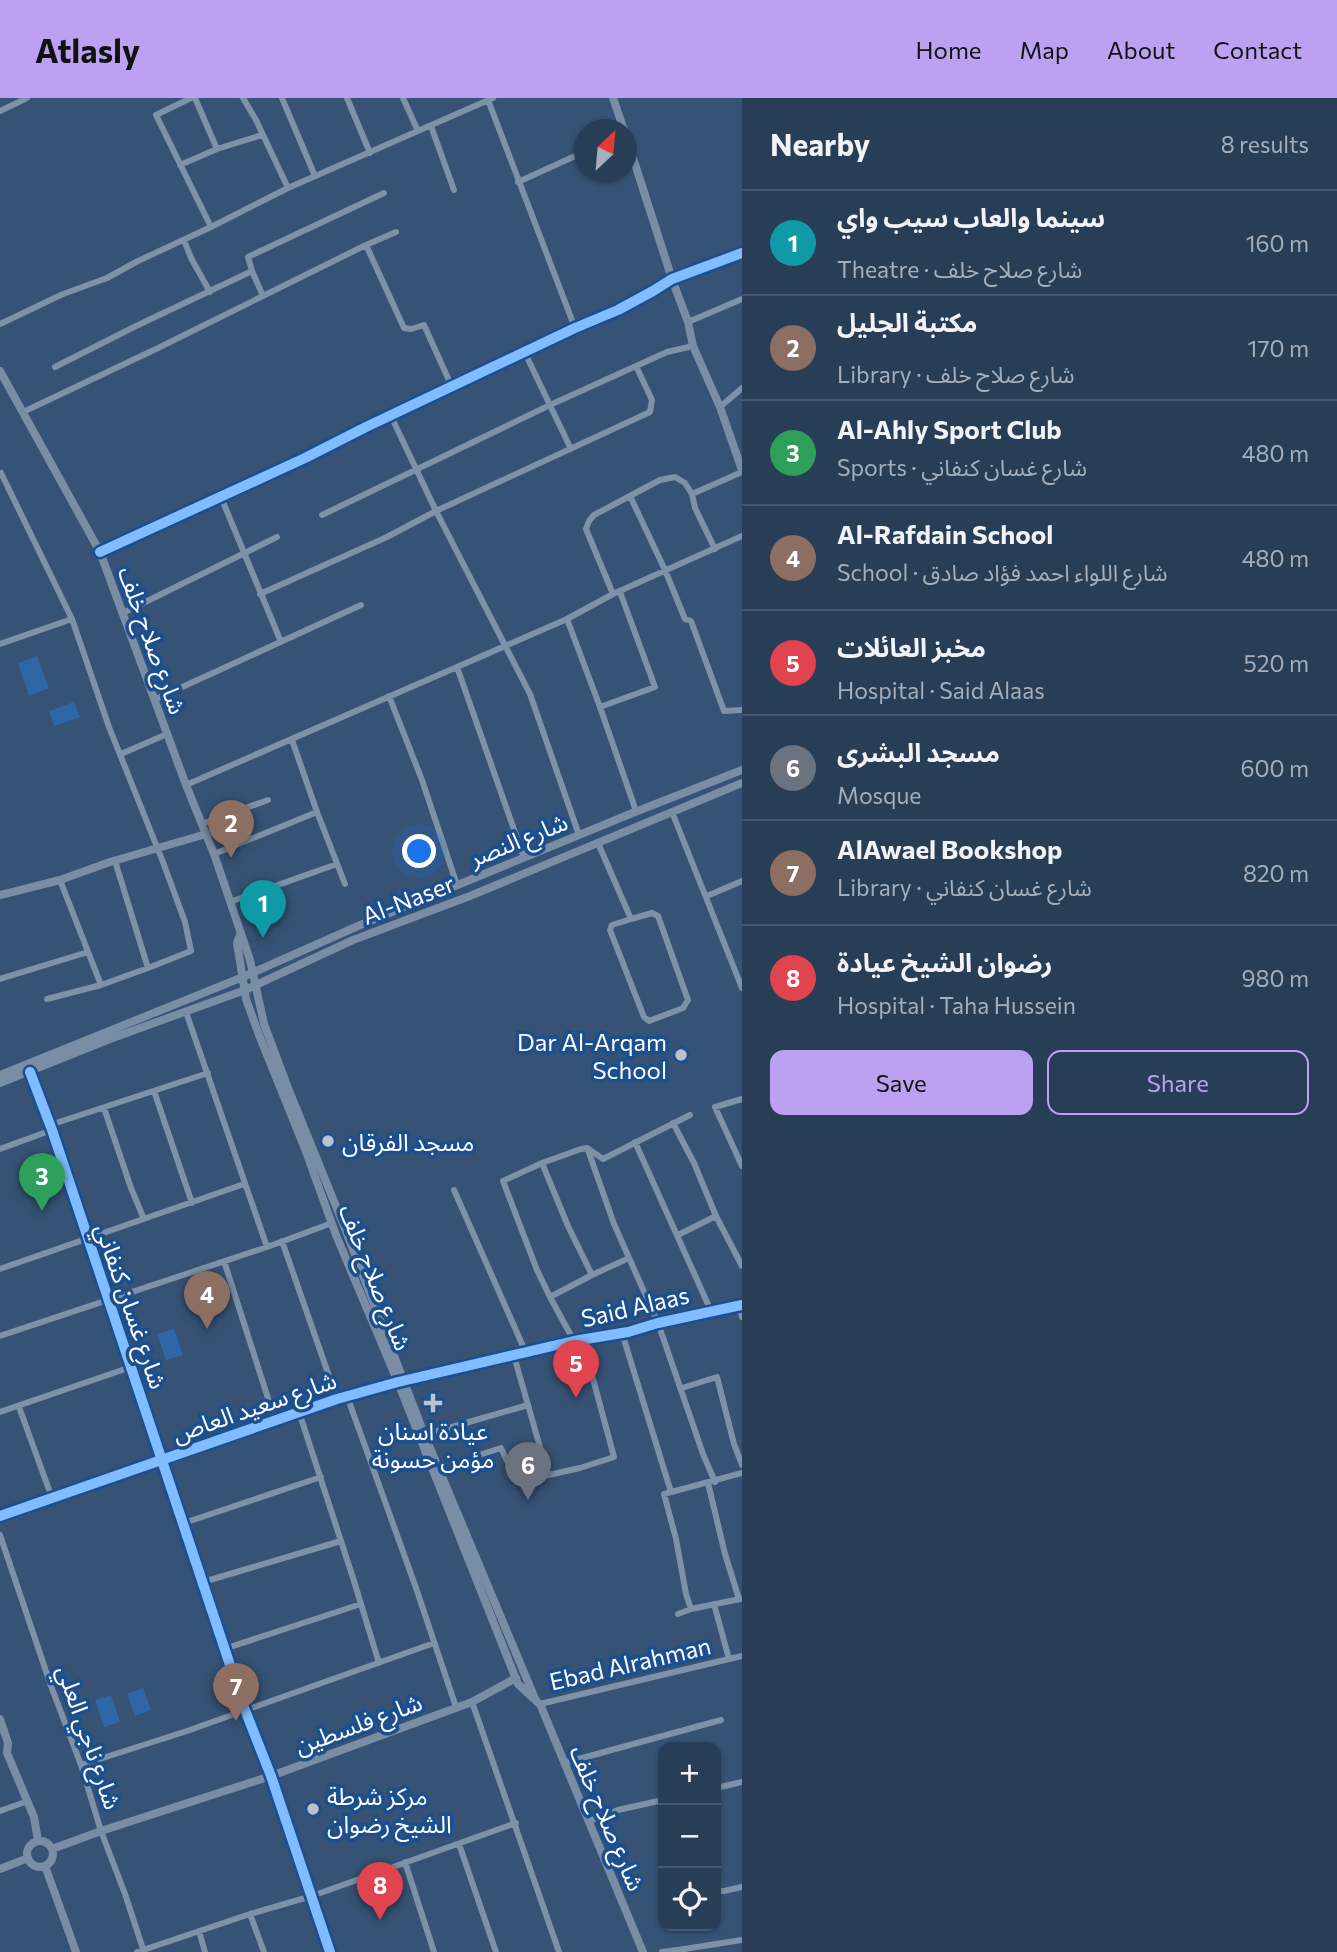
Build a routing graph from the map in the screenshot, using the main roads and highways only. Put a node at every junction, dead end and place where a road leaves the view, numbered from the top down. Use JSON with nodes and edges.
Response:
{"nodes":[{"id":1,"x":612,"y":98,"type":"edge"},
{"id":2,"x":620,"y":119,"type":"edge"},
{"id":3,"x":637,"y":170,"type":"edge"},
{"id":4,"x":0,"y":371,"type":"edge"},
{"id":5,"x":742,"y":471,"type":"edge"},
{"id":6,"x":742,"y":770,"type":"edge"},
{"id":7,"x":742,"y":783,"type":"edge"},
{"id":8,"x":206,"y":834,"type":"junction"},
{"id":9,"x":2,"y":896,"type":"edge"},
{"id":10,"x":240,"y":935,"type":"junction"},
{"id":11,"x":253,"y":973,"type":"junction"},
{"id":12,"x":243,"y":977,"type":"junction"},
{"id":13,"x":256,"y":985,"type":"junction"},
{"id":14,"x":245,"y":990,"type":"junction"},
{"id":15,"x":0,"y":1075,"type":"edge"},
{"id":16,"x":0,"y":1083,"type":"edge"},
{"id":17,"x":401,"y":1382,"type":"junction"},
{"id":18,"x":164,"y":1459,"type":"road end"},
{"id":19,"x":516,"y":1678,"type":"junction"},
{"id":20,"x":538,"y":1702,"type":"junction"},
{"id":21,"x":0,"y":1719,"type":"edge"},
{"id":22,"x":3,"y":1754,"type":"edge"},
{"id":23,"x":38,"y":1841,"type":"junction"},
{"id":24,"x":52,"y":1849,"type":"junction"},
{"id":25,"x":28,"y":1858,"type":"junction"},
{"id":26,"x":45,"y":1866,"type":"junction"},
{"id":27,"x":0,"y":1869,"type":"edge"},
{"id":28,"x":76,"y":1952,"type":"edge"},
{"id":29,"x":643,"y":1952,"type":"edge"}],
"edges":[{"from":1,"to":2,"type":"main road"},
{"from":3,"to":5,"type":"main road"},
{"from":4,"to":8,"type":"main road","name":"شارع صلاح خلف"},
{"from":6,"to":11,"type":"main road","name":"شارع النصر"},
{"from":7,"to":13,"type":"main road","name":"Al-Naser"},
{"from":8,"to":9,"type":"main road"},
{"from":8,"to":10,"type":"main road","name":"شارع صلاح خلف"},
{"from":10,"to":11,"type":"main road","name":"شارع صلاح خلف"},
{"from":10,"to":12,"type":"main road","name":"شارع صلاح خلف"},
{"from":11,"to":12,"type":"main road","name":"شارع النصر"},
{"from":11,"to":13,"type":"main road","name":"شارع صلاح خلف"},
{"from":12,"to":14,"type":"main road","name":"شارع صلاح خلف"},
{"from":12,"to":15,"type":"main road","name":"شارع النصر"},
{"from":13,"to":14,"type":"main road","name":"Al-Naser"},
{"from":13,"to":17,"type":"main road","name":"شارع صلاح خلف"},
{"from":14,"to":16,"type":"main road"},
{"from":14,"to":17,"type":"main road","name":"شارع صلاح خلف"},
{"from":17,"to":18,"type":"main road","name":"شارع سعيد العاص"},
{"from":17,"to":19,"type":"main road","name":"شارع صلاح خلف"},
{"from":17,"to":20,"type":"main road","name":"شارع صلاح خلف"},
{"from":19,"to":20,"type":"main road","name":"شارع صلاح خلف"},
{"from":19,"to":24,"type":"main road","name":"شارع فلسطين"},
{"from":20,"to":29,"type":"main road","name":"شارع صلاح خلف"},
{"from":21,"to":22,"type":"main road"},
{"from":22,"to":23,"type":"main road"},
{"from":23,"to":24,"type":"main road"},
{"from":23,"to":25,"type":"main road"},
{"from":24,"to":26,"type":"main road"},
{"from":25,"to":26,"type":"main road"},
{"from":25,"to":27,"type":"main road"},
{"from":26,"to":28,"type":"main road"}]}
